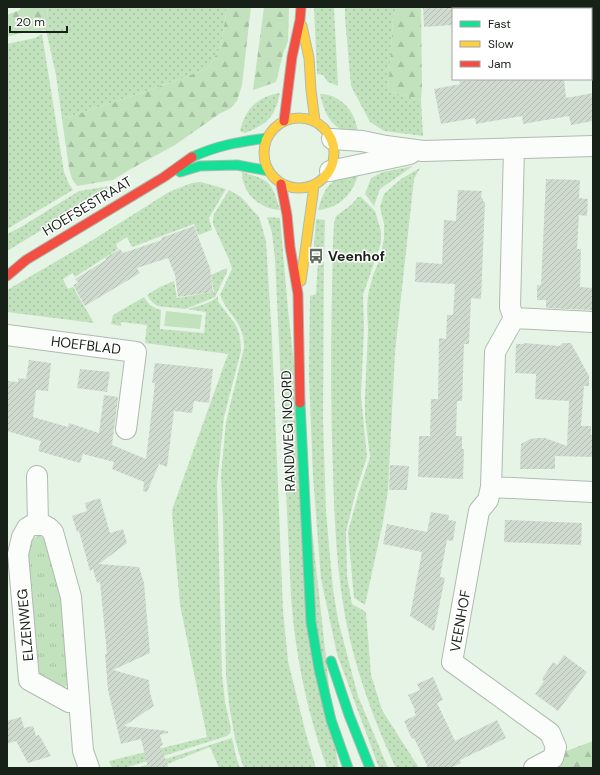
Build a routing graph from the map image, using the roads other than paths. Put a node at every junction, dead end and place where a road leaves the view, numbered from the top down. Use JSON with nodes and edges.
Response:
{"nodes":[{"id":1,"x":301,"y":7,"type":"edge"},
{"id":2,"x":300,"y":20,"type":"junction"},
{"id":3,"x":284,"y":121,"type":"junction"},
{"id":4,"x":315,"y":121,"type":"junction"},
{"id":5,"x":267,"y":138,"type":"junction"},
{"id":6,"x":332,"y":138,"type":"junction"},
{"id":7,"x":593,"y":146,"type":"edge"},
{"id":8,"x":514,"y":149,"type":"junction"},
{"id":9,"x":423,"y":151,"type":"junction"},
{"id":10,"x":330,"y":171,"type":"junction"},
{"id":11,"x":269,"y":172,"type":"junction"},
{"id":12,"x":164,"y":177,"type":"junction"},
{"id":13,"x":281,"y":184,"type":"junction"},
{"id":14,"x":314,"y":186,"type":"junction"},
{"id":15,"x":26,"y":260,"type":"junction"},
{"id":16,"x":7,"y":265,"type":"edge"},
{"id":17,"x":7,"y":276,"type":"edge"},
{"id":18,"x":298,"y":294,"type":"junction"},
{"id":19,"x":514,"y":318,"type":"junction"},
{"id":20,"x":593,"y":322,"type":"edge"},
{"id":21,"x":7,"y":335,"type":"edge"},
{"id":22,"x":126,"y":428,"type":"dead end"},
{"id":23,"x":38,"y":476,"type":"dead end"},
{"id":24,"x":491,"y":487,"type":"junction"},
{"id":25,"x":593,"y":492,"type":"edge"},
{"id":26,"x":38,"y":524,"type":"junction"},
{"id":27,"x":307,"y":567,"type":"junction"},
{"id":28,"x":321,"y":620,"type":"dead end"},
{"id":29,"x":328,"y":650,"type":"dead end"},
{"id":30,"x":79,"y":701,"type":"junction"},
{"id":31,"x":89,"y":768,"type":"edge"},
{"id":32,"x":348,"y":768,"type":"edge"},
{"id":33,"x":370,"y":768,"type":"edge"},
{"id":34,"x":534,"y":768,"type":"edge"}],
"edges":[{"from":1,"to":2,"type":"main road"},
{"from":2,"to":3,"type":"main road"},
{"from":2,"to":4,"type":"main road"},
{"from":3,"to":4,"type":"main road"},
{"from":3,"to":5,"type":"main road"},
{"from":4,"to":6,"type":"main road"},
{"from":5,"to":11,"type":"main road"},
{"from":5,"to":12,"type":"main road","name":"HOEFSESTRAAT"},
{"from":6,"to":9,"type":"street"},
{"from":6,"to":10,"type":"main road"},
{"from":7,"to":8,"type":"street"},
{"from":8,"to":9,"type":"street"},
{"from":8,"to":19,"type":"street"},
{"from":9,"to":10,"type":"street"},
{"from":10,"to":14,"type":"main road"},
{"from":11,"to":12,"type":"main road","name":"HOEFSESTRAAT"},
{"from":11,"to":13,"type":"main road"},
{"from":12,"to":15,"type":"main road","name":"HOEFSESTRAAT"},
{"from":13,"to":14,"type":"main road"},
{"from":13,"to":18,"type":"main road","name":"RANDWEG NOORD"},
{"from":14,"to":18,"type":"main road","name":"RANDWEG NOORD"},
{"from":15,"to":16,"type":"main road","name":"HOEFSESTRAAT"},
{"from":15,"to":17,"type":"main road","name":"HOEFSESTRAAT"},
{"from":18,"to":27,"type":"main road","name":"RANDWEG NOORD"},
{"from":19,"to":20,"type":"street"},
{"from":19,"to":24,"type":"street","name":"VEENHOF"},
{"from":21,"to":22,"type":"street","name":"HOEFBLAD"},
{"from":23,"to":26,"type":"street"},
{"from":24,"to":25,"type":"street"},
{"from":24,"to":34,"type":"street","name":"VEENHOF"},
{"from":26,"to":30,"type":"street"},
{"from":26,"to":30,"type":"street","name":"ELZENWEG"},
{"from":27,"to":28,"type":"main road","name":"RANDWEG NOORD"},
{"from":27,"to":32,"type":"main road","name":"RANDWEG NOORD"},
{"from":29,"to":33,"type":"main road"},
{"from":30,"to":31,"type":"street"}]}
